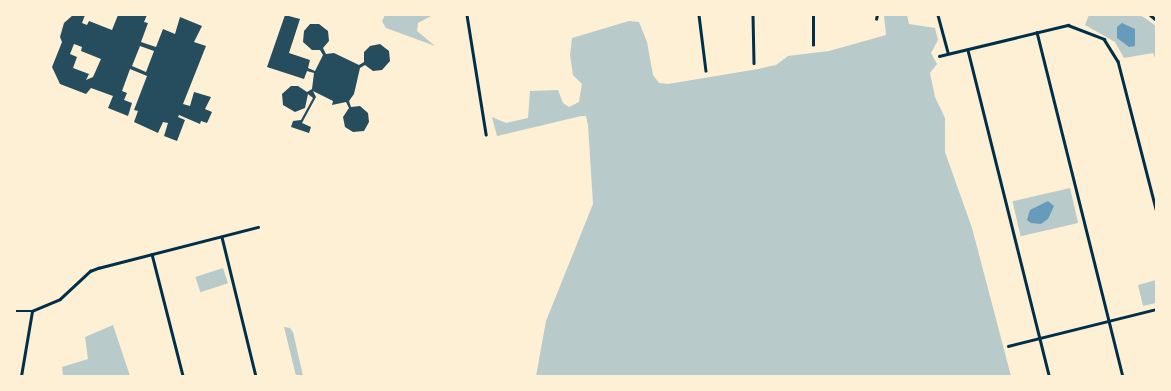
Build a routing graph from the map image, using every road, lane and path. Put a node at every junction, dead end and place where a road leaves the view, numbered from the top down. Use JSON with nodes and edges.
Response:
{"nodes":[{"id":1,"x":467,"y":15,"type":"edge"},
{"id":2,"x":698,"y":15,"type":"edge"},
{"id":3,"x":753,"y":15,"type":"edge"},
{"id":4,"x":813,"y":15,"type":"edge"},
{"id":5,"x":876,"y":15,"type":"edge"},
{"id":6,"x":938,"y":15,"type":"edge"},
{"id":7,"x":1150,"y":15,"type":"edge"},
{"id":8,"x":876,"y":19,"type":"dead end"},
{"id":9,"x":1156,"y":20,"type":"edge"},
{"id":10,"x":1037,"y":32,"type":"junction"},
{"id":11,"x":813,"y":45,"type":"dead end"},
{"id":12,"x":968,"y":50,"type":"junction"},
{"id":13,"x":948,"y":54,"type":"junction"},
{"id":14,"x":939,"y":56,"type":"dead end"},
{"id":15,"x":754,"y":63,"type":"dead end"},
{"id":16,"x":706,"y":71,"type":"dead end"},
{"id":17,"x":486,"y":134,"type":"dead end"},
{"id":18,"x":1156,"y":209,"type":"edge"},
{"id":19,"x":258,"y":227,"type":"dead end"},
{"id":20,"x":222,"y":237,"type":"junction"},
{"id":21,"x":152,"y":254,"type":"junction"},
{"id":22,"x":1156,"y":309,"type":"edge"},
{"id":23,"x":15,"y":311,"type":"edge"},
{"id":24,"x":32,"y":311,"type":"junction"},
{"id":25,"x":1110,"y":321,"type":"junction"},
{"id":26,"x":1040,"y":338,"type":"junction"},
{"id":27,"x":1008,"y":346,"type":"dead end"},
{"id":28,"x":22,"y":375,"type":"edge"},
{"id":29,"x":16,"y":376,"type":"edge"},
{"id":30,"x":182,"y":376,"type":"edge"},
{"id":31,"x":256,"y":376,"type":"edge"},
{"id":32,"x":1049,"y":376,"type":"edge"},
{"id":33,"x":1123,"y":376,"type":"edge"}],
"edges":[{"from":1,"to":17,"type":"street"},
{"from":2,"to":16,"type":"street"},
{"from":3,"to":15,"type":"street"},
{"from":4,"to":11,"type":"street"},
{"from":5,"to":8,"type":"street"},
{"from":6,"to":13,"type":"street"},
{"from":7,"to":9,"type":"street"},
{"from":10,"to":12,"type":"street"},
{"from":10,"to":18,"type":"street"},
{"from":10,"to":25,"type":"street"},
{"from":12,"to":13,"type":"street"},
{"from":12,"to":26,"type":"street"},
{"from":13,"to":14,"type":"street"},
{"from":19,"to":20,"type":"street"},
{"from":20,"to":21,"type":"street"},
{"from":20,"to":31,"type":"street"},
{"from":21,"to":24,"type":"street"},
{"from":21,"to":30,"type":"street"},
{"from":22,"to":25,"type":"street"},
{"from":23,"to":24,"type":"street"},
{"from":24,"to":28,"type":"street"},
{"from":25,"to":26,"type":"street"},
{"from":25,"to":33,"type":"street"},
{"from":26,"to":27,"type":"street"},
{"from":26,"to":32,"type":"street"},
{"from":28,"to":29,"type":"street"}]}
